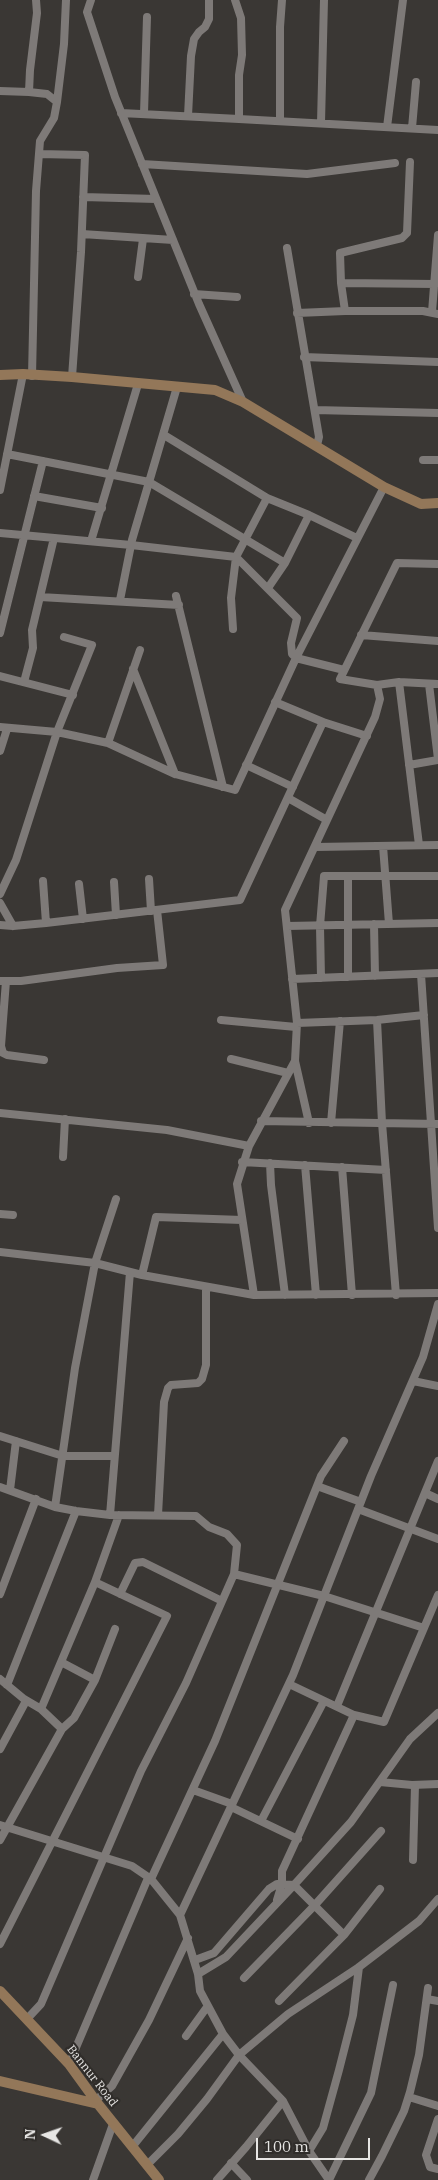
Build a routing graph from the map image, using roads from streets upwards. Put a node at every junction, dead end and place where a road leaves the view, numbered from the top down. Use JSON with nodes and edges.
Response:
{"nodes":[{"id":1,"x":36,"y":0,"type":"edge"},
{"id":2,"x":66,"y":0,"type":"edge"},
{"id":3,"x":91,"y":0,"type":"edge"},
{"id":4,"x":208,"y":0,"type":"edge"},
{"id":5,"x":235,"y":0,"type":"edge"},
{"id":6,"x":282,"y":0,"type":"edge"},
{"id":7,"x":324,"y":0,"type":"edge"},
{"id":8,"x":403,"y":0,"type":"edge"},
{"id":9,"x":147,"y":17,"type":"dead end"},
{"id":10,"x":416,"y":82,"type":"dead end"},
{"id":11,"x":0,"y":91,"type":"edge"},
{"id":12,"x":29,"y":92,"type":"junction"},
{"id":13,"x":57,"y":102,"type":"junction"},
{"id":14,"x":121,"y":113,"type":"junction"},
{"id":15,"x":144,"y":113,"type":"junction"},
{"id":16,"x":188,"y":116,"type":"junction"},
{"id":17,"x":239,"y":119,"type":"junction"},
{"id":18,"x":280,"y":121,"type":"junction"},
{"id":19,"x":321,"y":123,"type":"junction"},
{"id":20,"x":387,"y":127,"type":"junction"},
{"id":21,"x":412,"y":128,"type":"junction"},
{"id":22,"x":438,"y":130,"type":"edge"},
{"id":23,"x":39,"y":154,"type":"junction"},
{"id":24,"x":410,"y":162,"type":"dead end"},
{"id":25,"x":395,"y":163,"type":"dead end"},
{"id":26,"x":142,"y":164,"type":"junction"},
{"id":27,"x":83,"y":197,"type":"junction"},
{"id":28,"x":156,"y":199,"type":"junction"},
{"id":29,"x":82,"y":234,"type":"junction"},
{"id":30,"x":438,"y":235,"type":"edge"},
{"id":31,"x":143,"y":239,"type":"junction"},
{"id":32,"x":173,"y":240,"type":"junction"},
{"id":33,"x":287,"y":248,"type":"dead end"},
{"id":34,"x":138,"y":277,"type":"dead end"},
{"id":35,"x":341,"y":283,"type":"junction"},
{"id":36,"x":435,"y":284,"type":"junction"},
{"id":37,"x":194,"y":294,"type":"junction"},
{"id":38,"x":237,"y":297,"type":"dead end"},
{"id":39,"x":345,"y":311,"type":"junction"},
{"id":40,"x":298,"y":313,"type":"junction"},
{"id":41,"x":435,"y":313,"type":"edge"},
{"id":42,"x":304,"y":357,"type":"junction"},
{"id":43,"x":438,"y":362,"type":"edge"},
{"id":44,"x":0,"y":375,"type":"edge"},
{"id":45,"x":28,"y":375,"type":"junction"},
{"id":46,"x":72,"y":377,"type":"junction"},
{"id":47,"x":138,"y":384,"type":"junction"},
{"id":48,"x":178,"y":388,"type":"junction"},
{"id":49,"x":243,"y":402,"type":"junction"},
{"id":50,"x":314,"y":410,"type":"junction"},
{"id":51,"x":438,"y":413,"type":"edge"},
{"id":52,"x":164,"y":434,"type":"junction"},
{"id":53,"x":317,"y":445,"type":"junction"},
{"id":54,"x":7,"y":454,"type":"junction"},
{"id":55,"x":423,"y":460,"type":"dead end"},
{"id":56,"x":438,"y":460,"type":"edge"},
{"id":57,"x":43,"y":462,"type":"junction"},
{"id":58,"x":112,"y":475,"type":"junction"},
{"id":59,"x":149,"y":482,"type":"junction"},
{"id":60,"x":384,"y":487,"type":"junction"},
{"id":61,"x":0,"y":490,"type":"edge"},
{"id":62,"x":34,"y":496,"type":"junction"},
{"id":63,"x":267,"y":498,"type":"junction"},
{"id":64,"x":438,"y":503,"type":"edge"},
{"id":65,"x":102,"y":508,"type":"junction"},
{"id":66,"x":309,"y":515,"type":"junction"},
{"id":67,"x":0,"y":533,"type":"edge"},
{"id":68,"x":24,"y":535,"type":"junction"},
{"id":69,"x":54,"y":538,"type":"junction"},
{"id":70,"x":244,"y":538,"type":"junction"},
{"id":71,"x":357,"y":538,"type":"junction"},
{"id":72,"x":91,"y":541,"type":"junction"},
{"id":73,"x":131,"y":545,"type":"junction"},
{"id":74,"x":236,"y":557,"type":"junction"},
{"id":75,"x":285,"y":562,"type":"junction"},
{"id":76,"x":438,"y":564,"type":"edge"},
{"id":77,"x":268,"y":588,"type":"junction"},
{"id":78,"x":176,"y":596,"type":"dead end"},
{"id":79,"x":40,"y":597,"type":"junction"},
{"id":80,"x":120,"y":600,"type":"junction"},
{"id":81,"x":179,"y":605,"type":"junction"},
{"id":82,"x":233,"y":629,"type":"dead end"},
{"id":83,"x":0,"y":633,"type":"edge"},
{"id":84,"x":362,"y":635,"type":"junction"},
{"id":85,"x":64,"y":637,"type":"dead end"},
{"id":86,"x":438,"y":641,"type":"edge"},
{"id":87,"x":140,"y":650,"type":"dead end"},
{"id":88,"x":296,"y":658,"type":"junction"},
{"id":89,"x":133,"y":668,"type":"junction"},
{"id":90,"x":344,"y":670,"type":"junction"},
{"id":91,"x":0,"y":676,"type":"edge"},
{"id":92,"x":24,"y":682,"type":"junction"},
{"id":93,"x":399,"y":682,"type":"junction"},
{"id":94,"x":429,"y":684,"type":"junction"},
{"id":95,"x":438,"y":684,"type":"edge"},
{"id":96,"x":377,"y":685,"type":"junction"},
{"id":97,"x":73,"y":695,"type":"junction"},
{"id":98,"x":275,"y":702,"type":"junction"},
{"id":99,"x":323,"y":722,"type":"junction"},
{"id":100,"x":4,"y":728,"type":"edge"},
{"id":101,"x":57,"y":732,"type":"junction"},
{"id":102,"x":367,"y":736,"type":"junction"},
{"id":103,"x":108,"y":743,"type":"junction"},
{"id":104,"x":0,"y":751,"type":"edge"},
{"id":105,"x":438,"y":761,"type":"edge"},
{"id":106,"x":409,"y":764,"type":"junction"},
{"id":107,"x":246,"y":765,"type":"junction"},
{"id":108,"x":175,"y":774,"type":"junction"},
{"id":109,"x":223,"y":787,"type":"junction"},
{"id":110,"x":293,"y":787,"type":"junction"},
{"id":111,"x":288,"y":798,"type":"junction"},
{"id":112,"x":328,"y":820,"type":"junction"},
{"id":113,"x":419,"y":845,"type":"junction"},
{"id":114,"x":438,"y":845,"type":"edge"},
{"id":115,"x":383,"y":846,"type":"junction"},
{"id":116,"x":315,"y":847,"type":"junction"},
{"id":117,"x":348,"y":876,"type":"junction"},
{"id":118,"x":386,"y":876,"type":"junction"},
{"id":119,"x":438,"y":876,"type":"edge"},
{"id":120,"x":149,"y":879,"type":"dead end"},
{"id":121,"x":43,"y":881,"type":"dead end"},
{"id":122,"x":114,"y":882,"type":"dead end"},
{"id":123,"x":79,"y":884,"type":"dead end"},
{"id":124,"x":0,"y":894,"type":"edge"},
{"id":125,"x":0,"y":903,"type":"edge"},
{"id":126,"x":154,"y":910,"type":"junction"},
{"id":127,"x":116,"y":915,"type":"junction"},
{"id":128,"x":83,"y":919,"type":"junction"},
{"id":129,"x":46,"y":923,"type":"junction"},
{"id":130,"x":438,"y":923,"type":"edge"},
{"id":131,"x":374,"y":924,"type":"junction"},
{"id":132,"x":389,"y":924,"type":"junction"},
{"id":133,"x":0,"y":925,"type":"edge"},
{"id":134,"x":347,"y":925,"type":"junction"},
{"id":135,"x":13,"y":926,"type":"junction"},
{"id":136,"x":287,"y":926,"type":"junction"},
{"id":137,"x":320,"y":926,"type":"junction"},
{"id":138,"x":438,"y":973,"type":"edge"},
{"id":139,"x":421,"y":974,"type":"junction"},
{"id":140,"x":375,"y":976,"type":"junction"},
{"id":141,"x":348,"y":977,"type":"junction"},
{"id":142,"x":321,"y":978,"type":"junction"},
{"id":143,"x":292,"y":979,"type":"junction"},
{"id":144,"x":3,"y":981,"type":"edge"},
{"id":145,"x":424,"y":1015,"type":"junction"},
{"id":146,"x":221,"y":1020,"type":"dead end"},
{"id":147,"x":378,"y":1020,"type":"junction"},
{"id":148,"x":340,"y":1021,"type":"junction"},
{"id":149,"x":296,"y":1025,"type":"junction"},
{"id":150,"x":1,"y":1049,"type":"edge"},
{"id":151,"x":230,"y":1059,"type":"dead end"},
{"id":152,"x":44,"y":1060,"type":"dead end"},
{"id":153,"x":295,"y":1061,"type":"junction"},
{"id":154,"x":288,"y":1073,"type":"junction"},
{"id":155,"x":0,"y":1113,"type":"edge"},
{"id":156,"x":65,"y":1120,"type":"junction"},
{"id":157,"x":261,"y":1121,"type":"junction"},
{"id":158,"x":309,"y":1122,"type":"junction"},
{"id":159,"x":331,"y":1123,"type":"junction"},
{"id":160,"x":382,"y":1123,"type":"junction"},
{"id":161,"x":434,"y":1123,"type":"edge"},
{"id":162,"x":249,"y":1146,"type":"junction"},
{"id":163,"x":63,"y":1157,"type":"dead end"},
{"id":164,"x":242,"y":1162,"type":"junction"},
{"id":165,"x":270,"y":1164,"type":"junction"},
{"id":166,"x":305,"y":1165,"type":"junction"},
{"id":167,"x":342,"y":1168,"type":"junction"},
{"id":168,"x":386,"y":1170,"type":"junction"},
{"id":169,"x":116,"y":1199,"type":"dead end"},
{"id":170,"x":437,"y":1200,"type":"edge"},
{"id":171,"x":0,"y":1214,"type":"edge"},
{"id":172,"x":13,"y":1215,"type":"dead end"},
{"id":173,"x":242,"y":1220,"type":"junction"},
{"id":174,"x":438,"y":1228,"type":"edge"},
{"id":175,"x":0,"y":1252,"type":"edge"},
{"id":176,"x":95,"y":1263,"type":"junction"},
{"id":177,"x":130,"y":1272,"type":"junction"},
{"id":178,"x":142,"y":1275,"type":"junction"},
{"id":179,"x":206,"y":1287,"type":"junction"},
{"id":180,"x":438,"y":1293,"type":"edge"},
{"id":181,"x":285,"y":1295,"type":"junction"},
{"id":182,"x":316,"y":1295,"type":"junction"},
{"id":183,"x":352,"y":1295,"type":"junction"},
{"id":184,"x":396,"y":1295,"type":"junction"},
{"id":185,"x":254,"y":1296,"type":"junction"},
{"id":186,"x":438,"y":1304,"type":"edge"},
{"id":187,"x":413,"y":1381,"type":"junction"},
{"id":188,"x":438,"y":1386,"type":"edge"},
{"id":189,"x":0,"y":1436,"type":"edge"},
{"id":190,"x":16,"y":1441,"type":"junction"},
{"id":191,"x":344,"y":1441,"type":"dead end"},
{"id":192,"x":63,"y":1456,"type":"junction"},
{"id":193,"x":114,"y":1456,"type":"junction"},
{"id":194,"x":438,"y":1461,"type":"edge"},
{"id":195,"x":317,"y":1486,"type":"junction"},
{"id":196,"x":0,"y":1487,"type":"edge"},
{"id":197,"x":10,"y":1490,"type":"junction"},
{"id":198,"x":425,"y":1493,"type":"junction"},
{"id":199,"x":36,"y":1499,"type":"junction"},
{"id":200,"x":438,"y":1499,"type":"edge"},
{"id":201,"x":359,"y":1506,"type":"junction"},
{"id":202,"x":56,"y":1507,"type":"junction"},
{"id":203,"x":76,"y":1511,"type":"junction"},
{"id":204,"x":110,"y":1515,"type":"junction"},
{"id":205,"x":119,"y":1515,"type":"junction"},
{"id":206,"x":158,"y":1515,"type":"junction"},
{"id":207,"x":411,"y":1529,"type":"junction"},
{"id":208,"x":438,"y":1539,"type":"edge"},
{"id":209,"x":234,"y":1574,"type":"junction"},
{"id":210,"x":95,"y":1582,"type":"junction"},
{"id":211,"x":277,"y":1585,"type":"junction"},
{"id":212,"x":0,"y":1594,"type":"edge"},
{"id":213,"x":120,"y":1594,"type":"junction"},
{"id":214,"x":438,"y":1595,"type":"edge"},
{"id":215,"x":324,"y":1596,"type":"junction"},
{"id":216,"x":222,"y":1601,"type":"junction"},
{"id":217,"x":376,"y":1612,"type":"junction"},
{"id":218,"x":424,"y":1628,"type":"junction"},
{"id":219,"x":115,"y":1629,"type":"dead end"},
{"id":220,"x":61,"y":1662,"type":"junction"},
{"id":221,"x":0,"y":1679,"type":"edge"},
{"id":222,"x":95,"y":1680,"type":"junction"},
{"id":223,"x":289,"y":1684,"type":"junction"},
{"id":224,"x":7,"y":1685,"type":"junction"},
{"id":225,"x":26,"y":1701,"type":"junction"},
{"id":226,"x":324,"y":1701,"type":"junction"},
{"id":227,"x":337,"y":1706,"type":"junction"},
{"id":228,"x":41,"y":1710,"type":"junction"},
{"id":229,"x":438,"y":1713,"type":"edge"},
{"id":230,"x":354,"y":1715,"type":"junction"},
{"id":231,"x":62,"y":1729,"type":"junction"},
{"id":232,"x":0,"y":1749,"type":"edge"},
{"id":233,"x":380,"y":1782,"type":"junction"},
{"id":234,"x":438,"y":1784,"type":"edge"},
{"id":235,"x":415,"y":1785,"type":"junction"},
{"id":236,"x":193,"y":1790,"type":"junction"},
{"id":237,"x":232,"y":1806,"type":"junction"},
{"id":238,"x":261,"y":1820,"type":"junction"},
{"id":239,"x":3,"y":1827,"type":"edge"},
{"id":240,"x":381,"y":1831,"type":"dead end"},
{"id":241,"x":298,"y":1838,"type":"junction"},
{"id":242,"x":0,"y":1840,"type":"edge"},
{"id":243,"x":52,"y":1841,"type":"junction"},
{"id":244,"x":103,"y":1857,"type":"junction"},
{"id":245,"x":413,"y":1860,"type":"dead end"},
{"id":246,"x":150,"y":1878,"type":"junction"},
{"id":247,"x":282,"y":1884,"type":"junction"},
{"id":248,"x":294,"y":1885,"type":"junction"},
{"id":249,"x":380,"y":1889,"type":"dead end"},
{"id":250,"x":438,"y":1899,"type":"edge"},
{"id":251,"x":277,"y":1902,"type":"junction"},
{"id":252,"x":314,"y":1906,"type":"junction"},
{"id":253,"x":180,"y":1915,"type":"junction"},
{"id":254,"x":344,"y":1935,"type":"junction"},
{"id":255,"x":188,"y":1938,"type":"junction"},
{"id":256,"x":0,"y":1944,"type":"edge"},
{"id":257,"x":195,"y":1960,"type":"junction"},
{"id":258,"x":359,"y":1967,"type":"junction"},
{"id":259,"x":198,"y":1974,"type":"junction"},
{"id":260,"x":244,"y":1978,"type":"dead end"},
{"id":261,"x":393,"y":1985,"type":"dead end"},
{"id":262,"x":428,"y":1988,"type":"dead end"},
{"id":263,"x":0,"y":1991,"type":"edge"},
{"id":264,"x":427,"y":1999,"type":"junction"},
{"id":265,"x":279,"y":2001,"type":"dead end"},
{"id":266,"x":438,"y":2001,"type":"edge"},
{"id":267,"x":207,"y":2007,"type":"junction"},
{"id":268,"x":27,"y":2019,"type":"junction"},
{"id":269,"x":223,"y":2034,"type":"junction"},
{"id":270,"x":186,"y":2036,"type":"dead end"},
{"id":271,"x":239,"y":2055,"type":"junction"},
{"id":272,"x":69,"y":2064,"type":"junction"},
{"id":273,"x":0,"y":2081,"type":"edge"},
{"id":274,"x":408,"y":2097,"type":"junction"},
{"id":275,"x":283,"y":2101,"type":"junction"},
{"id":276,"x":97,"y":2103,"type":"junction"},
{"id":277,"x":438,"y":2106,"type":"edge"},
{"id":278,"x":438,"y":2119,"type":"edge"},
{"id":279,"x":113,"y":2124,"type":"junction"},
{"id":280,"x":132,"y":2147,"type":"junction"},
{"id":281,"x":309,"y":2150,"type":"junction"},
{"id":282,"x":232,"y":2164,"type":"junction"},
{"id":283,"x":147,"y":2166,"type":"junction"},
{"id":284,"x":438,"y":2169,"type":"edge"},
{"id":285,"x":93,"y":2180,"type":"edge"},
{"id":286,"x":158,"y":2180,"type":"edge"},
{"id":287,"x":217,"y":2180,"type":"edge"},
{"id":288,"x":247,"y":2180,"type":"edge"},
{"id":289,"x":329,"y":2180,"type":"edge"},
{"id":290,"x":369,"y":2180,"type":"edge"}],
"edges":[{"from":1,"to":12,"type":"street"},
{"from":2,"to":13,"type":"street"},
{"from":3,"to":14,"type":"street"},
{"from":4,"to":16,"type":"street"},
{"from":5,"to":17,"type":"street"},
{"from":6,"to":18,"type":"street"},
{"from":7,"to":19,"type":"street"},
{"from":8,"to":20,"type":"street"},
{"from":9,"to":15,"type":"street"},
{"from":10,"to":21,"type":"street"},
{"from":11,"to":12,"type":"street"},
{"from":12,"to":13,"type":"street"},
{"from":13,"to":23,"type":"street"},
{"from":14,"to":15,"type":"street"},
{"from":14,"to":26,"type":"street"},
{"from":15,"to":16,"type":"street"},
{"from":16,"to":17,"type":"street"},
{"from":17,"to":18,"type":"street"},
{"from":18,"to":19,"type":"street"},
{"from":19,"to":20,"type":"street"},
{"from":20,"to":21,"type":"street"},
{"from":21,"to":22,"type":"street"},
{"from":23,"to":27,"type":"street"},
{"from":23,"to":45,"type":"street"},
{"from":24,"to":35,"type":"street"},
{"from":25,"to":26,"type":"street"},
{"from":26,"to":28,"type":"street"},
{"from":27,"to":28,"type":"street"},
{"from":27,"to":29,"type":"street"},
{"from":28,"to":32,"type":"street"},
{"from":29,"to":31,"type":"street"},
{"from":29,"to":46,"type":"street"},
{"from":30,"to":36,"type":"street"},
{"from":31,"to":32,"type":"street"},
{"from":31,"to":34,"type":"street"},
{"from":32,"to":37,"type":"street"},
{"from":33,"to":40,"type":"street"},
{"from":35,"to":36,"type":"street"},
{"from":35,"to":39,"type":"street"},
{"from":36,"to":41,"type":"street"},
{"from":37,"to":38,"type":"street"},
{"from":37,"to":49,"type":"street"},
{"from":39,"to":40,"type":"street"},
{"from":39,"to":41,"type":"street"},
{"from":40,"to":42,"type":"street"},
{"from":42,"to":43,"type":"street"},
{"from":42,"to":50,"type":"street"},
{"from":44,"to":45,"type":"street"},
{"from":45,"to":46,"type":"street"},
{"from":45,"to":54,"type":"street"},
{"from":46,"to":47,"type":"street"},
{"from":47,"to":48,"type":"street"},
{"from":47,"to":58,"type":"street"},
{"from":48,"to":49,"type":"street"},
{"from":48,"to":52,"type":"street"},
{"from":49,"to":53,"type":"street"},
{"from":50,"to":51,"type":"street"},
{"from":50,"to":53,"type":"street"},
{"from":52,"to":59,"type":"street"},
{"from":52,"to":63,"type":"street"},
{"from":53,"to":60,"type":"street"},
{"from":54,"to":57,"type":"street"},
{"from":54,"to":61,"type":"street"},
{"from":55,"to":56,"type":"street"},
{"from":57,"to":58,"type":"street"},
{"from":57,"to":62,"type":"street"},
{"from":58,"to":59,"type":"street"},
{"from":58,"to":65,"type":"street"},
{"from":59,"to":70,"type":"street"},
{"from":59,"to":73,"type":"street"},
{"from":60,"to":64,"type":"street"},
{"from":60,"to":71,"type":"street"},
{"from":62,"to":65,"type":"street"},
{"from":62,"to":68,"type":"street"},
{"from":63,"to":66,"type":"street"},
{"from":63,"to":70,"type":"street"},
{"from":65,"to":72,"type":"street"},
{"from":66,"to":71,"type":"street"},
{"from":66,"to":75,"type":"street"},
{"from":67,"to":68,"type":"street"},
{"from":68,"to":69,"type":"street"},
{"from":68,"to":83,"type":"street"},
{"from":69,"to":72,"type":"street"},
{"from":69,"to":79,"type":"street"},
{"from":70,"to":74,"type":"street"},
{"from":70,"to":75,"type":"street"},
{"from":71,"to":88,"type":"street"},
{"from":72,"to":73,"type":"street"},
{"from":73,"to":74,"type":"street"},
{"from":73,"to":80,"type":"street"},
{"from":74,"to":77,"type":"street"},
{"from":74,"to":82,"type":"street"},
{"from":75,"to":77,"type":"street"},
{"from":76,"to":84,"type":"street"},
{"from":77,"to":88,"type":"street"},
{"from":78,"to":81,"type":"street"},
{"from":79,"to":80,"type":"street"},
{"from":79,"to":92,"type":"street"},
{"from":80,"to":81,"type":"street"},
{"from":81,"to":109,"type":"street"},
{"from":84,"to":86,"type":"street"},
{"from":84,"to":90,"type":"street"},
{"from":85,"to":97,"type":"street"},
{"from":87,"to":89,"type":"street"},
{"from":88,"to":90,"type":"street"},
{"from":88,"to":98,"type":"street"},
{"from":89,"to":103,"type":"street"},
{"from":89,"to":108,"type":"street"},
{"from":90,"to":96,"type":"street"},
{"from":91,"to":92,"type":"street"},
{"from":92,"to":97,"type":"street"},
{"from":93,"to":94,"type":"street"},
{"from":93,"to":96,"type":"street"},
{"from":93,"to":106,"type":"street"},
{"from":94,"to":95,"type":"street"},
{"from":94,"to":105,"type":"street"},
{"from":96,"to":102,"type":"street"},
{"from":97,"to":101,"type":"street"},
{"from":98,"to":99,"type":"street"},
{"from":98,"to":107,"type":"street"},
{"from":99,"to":102,"type":"street"},
{"from":99,"to":110,"type":"street"},
{"from":100,"to":101,"type":"street"},
{"from":100,"to":104,"type":"street"},
{"from":101,"to":103,"type":"street"},
{"from":101,"to":124,"type":"street"},
{"from":102,"to":112,"type":"street"},
{"from":103,"to":108,"type":"street"},
{"from":105,"to":106,"type":"street"},
{"from":106,"to":113,"type":"street"},
{"from":107,"to":109,"type":"street"},
{"from":107,"to":110,"type":"street"},
{"from":108,"to":109,"type":"street"},
{"from":110,"to":111,"type":"street"},
{"from":111,"to":112,"type":"street"},
{"from":111,"to":126,"type":"street"},
{"from":112,"to":116,"type":"street"},
{"from":113,"to":114,"type":"street"},
{"from":113,"to":115,"type":"street"},
{"from":115,"to":116,"type":"street"},
{"from":115,"to":118,"type":"street"},
{"from":116,"to":136,"type":"street"},
{"from":117,"to":118,"type":"street"},
{"from":117,"to":134,"type":"street"},
{"from":117,"to":137,"type":"street"},
{"from":118,"to":119,"type":"street"},
{"from":118,"to":132,"type":"street"},
{"from":120,"to":126,"type":"street"},
{"from":121,"to":129,"type":"street"},
{"from":122,"to":127,"type":"street"},
{"from":123,"to":128,"type":"street"},
{"from":125,"to":135,"type":"street"},
{"from":126,"to":127,"type":"street"},
{"from":126,"to":144,"type":"street"},
{"from":127,"to":128,"type":"street"},
{"from":128,"to":129,"type":"street"},
{"from":129,"to":135,"type":"street"},
{"from":130,"to":132,"type":"street"},
{"from":131,"to":132,"type":"street"},
{"from":131,"to":134,"type":"street"},
{"from":131,"to":140,"type":"street"},
{"from":133,"to":135,"type":"street"},
{"from":134,"to":137,"type":"street"},
{"from":134,"to":141,"type":"street"},
{"from":136,"to":137,"type":"street"},
{"from":136,"to":143,"type":"street"},
{"from":137,"to":142,"type":"street"},
{"from":138,"to":139,"type":"street"},
{"from":139,"to":140,"type":"street"},
{"from":139,"to":145,"type":"street"},
{"from":140,"to":141,"type":"street"},
{"from":141,"to":142,"type":"street"},
{"from":142,"to":143,"type":"street"},
{"from":143,"to":149,"type":"street"},
{"from":144,"to":150,"type":"street"},
{"from":145,"to":147,"type":"street"},
{"from":145,"to":161,"type":"street"},
{"from":146,"to":149,"type":"street"},
{"from":147,"to":148,"type":"street"},
{"from":147,"to":160,"type":"street"},
{"from":148,"to":149,"type":"street"},
{"from":148,"to":159,"type":"street"},
{"from":149,"to":153,"type":"street"},
{"from":150,"to":152,"type":"street"},
{"from":151,"to":154,"type":"street"},
{"from":153,"to":154,"type":"street"},
{"from":153,"to":158,"type":"street"},
{"from":154,"to":157,"type":"street"},
{"from":155,"to":156,"type":"street"},
{"from":156,"to":162,"type":"street"},
{"from":156,"to":163,"type":"street"},
{"from":157,"to":158,"type":"street"},
{"from":157,"to":162,"type":"street"},
{"from":158,"to":159,"type":"street"},
{"from":159,"to":160,"type":"street"},
{"from":160,"to":161,"type":"street"},
{"from":160,"to":168,"type":"street"},
{"from":161,"to":170,"type":"street"},
{"from":162,"to":164,"type":"street"},
{"from":164,"to":165,"type":"street"},
{"from":164,"to":173,"type":"street"},
{"from":165,"to":166,"type":"street"},
{"from":165,"to":181,"type":"street"},
{"from":166,"to":167,"type":"street"},
{"from":166,"to":182,"type":"street"},
{"from":167,"to":168,"type":"street"},
{"from":167,"to":183,"type":"street"},
{"from":168,"to":184,"type":"street"},
{"from":169,"to":176,"type":"street"},
{"from":170,"to":174,"type":"street"},
{"from":171,"to":172,"type":"street"},
{"from":173,"to":178,"type":"street"},
{"from":173,"to":185,"type":"street"},
{"from":175,"to":176,"type":"street"},
{"from":176,"to":177,"type":"street"},
{"from":176,"to":192,"type":"street"},
{"from":177,"to":178,"type":"street"},
{"from":177,"to":193,"type":"street"},
{"from":178,"to":179,"type":"street"},
{"from":179,"to":185,"type":"street"},
{"from":179,"to":206,"type":"street"},
{"from":180,"to":184,"type":"street"},
{"from":181,"to":182,"type":"street"},
{"from":181,"to":185,"type":"street"},
{"from":182,"to":183,"type":"street"},
{"from":183,"to":184,"type":"street"},
{"from":186,"to":187,"type":"street"},
{"from":187,"to":188,"type":"street"},
{"from":187,"to":201,"type":"street"},
{"from":189,"to":190,"type":"street"},
{"from":190,"to":192,"type":"street"},
{"from":190,"to":197,"type":"street"},
{"from":191,"to":195,"type":"street"},
{"from":192,"to":193,"type":"street"},
{"from":192,"to":202,"type":"street"},
{"from":193,"to":204,"type":"street"},
{"from":194,"to":198,"type":"street"},
{"from":195,"to":201,"type":"street"},
{"from":195,"to":211,"type":"street"},
{"from":196,"to":197,"type":"street"},
{"from":197,"to":199,"type":"street"},
{"from":198,"to":200,"type":"street"},
{"from":198,"to":207,"type":"street"},
{"from":199,"to":202,"type":"street"},
{"from":199,"to":212,"type":"street"},
{"from":201,"to":207,"type":"street"},
{"from":201,"to":215,"type":"street"},
{"from":202,"to":203,"type":"street"},
{"from":203,"to":204,"type":"street"},
{"from":203,"to":224,"type":"street"},
{"from":204,"to":205,"type":"street"},
{"from":205,"to":206,"type":"street"},
{"from":205,"to":210,"type":"street"},
{"from":206,"to":209,"type":"street"},
{"from":207,"to":208,"type":"street"},
{"from":207,"to":217,"type":"street"},
{"from":209,"to":211,"type":"street"},
{"from":209,"to":216,"type":"street"},
{"from":210,"to":213,"type":"street"},
{"from":210,"to":220,"type":"street"},
{"from":211,"to":215,"type":"street"},
{"from":211,"to":236,"type":"street"},
{"from":213,"to":216,"type":"street"},
{"from":213,"to":243,"type":"street"},
{"from":214,"to":218,"type":"street"},
{"from":215,"to":217,"type":"street"},
{"from":215,"to":223,"type":"street"},
{"from":216,"to":244,"type":"street"},
{"from":217,"to":218,"type":"street"},
{"from":217,"to":227,"type":"street"},
{"from":218,"to":230,"type":"street"},
{"from":219,"to":222,"type":"street"},
{"from":220,"to":222,"type":"street"},
{"from":220,"to":228,"type":"street"},
{"from":221,"to":224,"type":"street"},
{"from":222,"to":231,"type":"street"},
{"from":223,"to":226,"type":"street"},
{"from":223,"to":237,"type":"street"},
{"from":224,"to":225,"type":"street"},
{"from":225,"to":228,"type":"street"},
{"from":225,"to":232,"type":"street"},
{"from":226,"to":227,"type":"street"},
{"from":226,"to":238,"type":"street"},
{"from":227,"to":230,"type":"street"},
{"from":228,"to":231,"type":"street"},
{"from":229,"to":233,"type":"street"},
{"from":230,"to":241,"type":"street"},
{"from":231,"to":239,"type":"street"},
{"from":233,"to":235,"type":"street"},
{"from":233,"to":248,"type":"street"},
{"from":234,"to":235,"type":"street"},
{"from":235,"to":245,"type":"street"},
{"from":236,"to":237,"type":"street"},
{"from":236,"to":246,"type":"street"},
{"from":237,"to":238,"type":"street"},
{"from":237,"to":253,"type":"street"},
{"from":238,"to":241,"type":"street"},
{"from":239,"to":242,"type":"street"},
{"from":239,"to":243,"type":"street"},
{"from":240,"to":252,"type":"street"},
{"from":241,"to":247,"type":"street"},
{"from":243,"to":244,"type":"street"},
{"from":243,"to":256,"type":"street"},
{"from":244,"to":246,"type":"street"},
{"from":244,"to":268,"type":"street"},
{"from":246,"to":253,"type":"street"},
{"from":246,"to":272,"type":"street"},
{"from":247,"to":248,"type":"street"},
{"from":247,"to":251,"type":"street"},
{"from":247,"to":257,"type":"street"},
{"from":248,"to":251,"type":"street"},
{"from":248,"to":252,"type":"street"},
{"from":249,"to":254,"type":"street"},
{"from":250,"to":258,"type":"street"},
{"from":251,"to":259,"type":"street"},
{"from":252,"to":254,"type":"street"},
{"from":252,"to":260,"type":"street"},
{"from":253,"to":255,"type":"street"},
{"from":254,"to":265,"type":"street"},
{"from":255,"to":257,"type":"street"},
{"from":255,"to":276,"type":"street"},
{"from":257,"to":259,"type":"street"},
{"from":258,"to":271,"type":"street"},
{"from":258,"to":281,"type":"street"},
{"from":259,"to":267,"type":"street"},
{"from":261,"to":289,"type":"street"},
{"from":262,"to":264,"type":"street"},
{"from":263,"to":268,"type":"street","name":"Bannur Road"},
{"from":264,"to":266,"type":"street"},
{"from":264,"to":274,"type":"street"},
{"from":267,"to":269,"type":"street"},
{"from":267,"to":270,"type":"street"},
{"from":268,"to":272,"type":"street","name":"Bannur Road"},
{"from":269,"to":271,"type":"street"},
{"from":269,"to":280,"type":"street"},
{"from":271,"to":275,"type":"street"},
{"from":271,"to":283,"type":"street"},
{"from":272,"to":276,"type":"street","name":"Bannur Road"},
{"from":273,"to":276,"type":"street"},
{"from":274,"to":277,"type":"street"},
{"from":274,"to":290,"type":"street"},
{"from":275,"to":281,"type":"street"},
{"from":275,"to":282,"type":"street"},
{"from":276,"to":279,"type":"street","name":"Bannur Road"},
{"from":278,"to":284,"type":"street"},
{"from":279,"to":280,"type":"street","name":"Bannur Road"},
{"from":279,"to":285,"type":"street"},
{"from":280,"to":283,"type":"street","name":"Bannur Road"},
{"from":281,"to":289,"type":"street"},
{"from":282,"to":287,"type":"street"},
{"from":282,"to":288,"type":"street"},
{"from":283,"to":286,"type":"street","name":"Bannur Road"}]}
